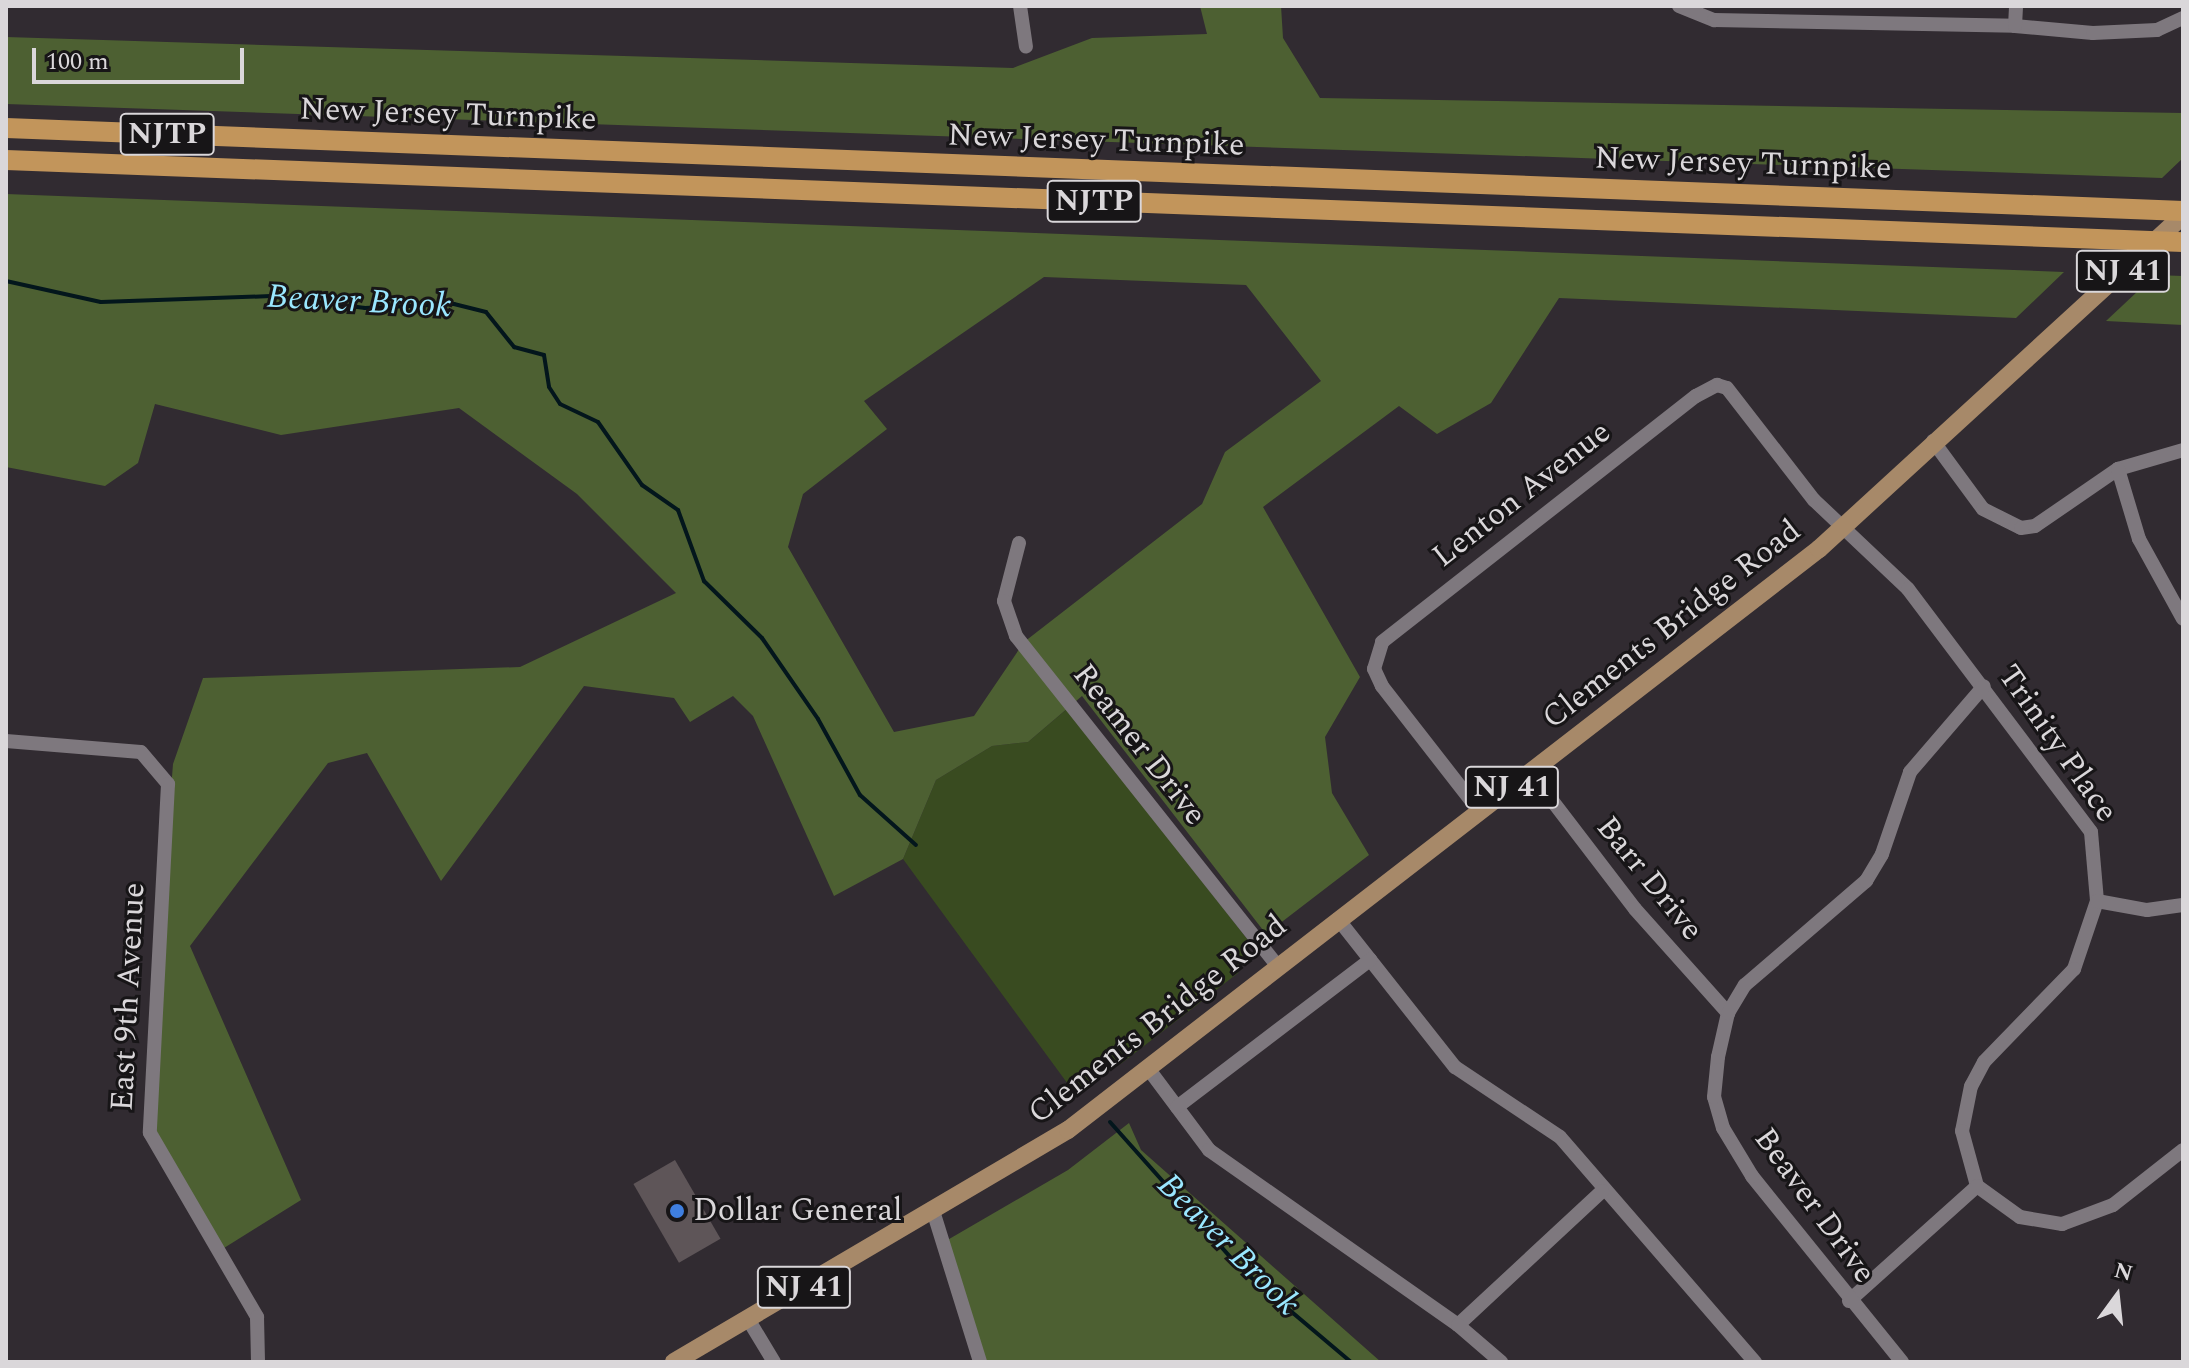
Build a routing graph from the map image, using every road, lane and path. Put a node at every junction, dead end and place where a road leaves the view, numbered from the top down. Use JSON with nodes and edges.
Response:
{"nodes":[{"id":1,"x":1020,"y":6,"type":"edge"},
{"id":2,"x":1679,"y":6,"type":"edge"},
{"id":3,"x":2016,"y":6,"type":"edge"},
{"id":4,"x":1824,"y":13,"type":"edge"},
{"id":5,"x":2183,"y":18,"type":"edge"},
{"id":6,"x":2015,"y":26,"type":"junction"},
{"id":7,"x":1026,"y":47,"type":"dead end"},
{"id":8,"x":6,"y":128,"type":"edge"},
{"id":9,"x":6,"y":160,"type":"edge"},
{"id":10,"x":2183,"y":214,"type":"edge"},
{"id":11,"x":2183,"y":242,"type":"edge"},
{"id":12,"x":1717,"y":385,"type":"joint"},
{"id":13,"x":1933,"y":441,"type":"junction"},
{"id":14,"x":2183,"y":450,"type":"edge"},
{"id":15,"x":2118,"y":469,"type":"junction"},
{"id":16,"x":1842,"y":529,"type":"junction"},
{"id":17,"x":1019,"y":543,"type":"dead end"},
{"id":18,"x":2183,"y":619,"type":"edge"},
{"id":19,"x":1984,"y":686,"type":"junction"},
{"id":20,"x":6,"y":741,"type":"edge"},
{"id":21,"x":1531,"y":773,"type":"junction"},
{"id":22,"x":1480,"y":812,"type":"junction"},
{"id":23,"x":2097,"y":901,"type":"junction"},
{"id":24,"x":2183,"y":905,"type":"edge"},
{"id":25,"x":1338,"y":919,"type":"junction"},
{"id":26,"x":1370,"y":960,"type":"junction"},
{"id":27,"x":1278,"y":966,"type":"junction"},
{"id":28,"x":1728,"y":1013,"type":"junction"},
{"id":29,"x":1147,"y":1067,"type":"junction"},
{"id":30,"x":1177,"y":1107,"type":"junction"},
{"id":31,"x":2183,"y":1150,"type":"edge"},
{"id":32,"x":1977,"y":1186,"type":"junction"},
{"id":33,"x":1602,"y":1191,"type":"junction"},
{"id":34,"x":934,"y":1214,"type":"junction"},
{"id":35,"x":1849,"y":1301,"type":"junction"},
{"id":36,"x":748,"y":1319,"type":"junction"},
{"id":37,"x":1458,"y":1325,"type":"junction"},
{"id":38,"x":258,"y":1362,"type":"edge"},
{"id":39,"x":674,"y":1362,"type":"edge"},
{"id":40,"x":774,"y":1362,"type":"edge"},
{"id":41,"x":980,"y":1362,"type":"edge"},
{"id":42,"x":1501,"y":1362,"type":"edge"},
{"id":43,"x":1755,"y":1362,"type":"edge"},
{"id":44,"x":1902,"y":1362,"type":"edge"}],
"edges":[{"from":1,"to":7,"type":"street"},
{"from":2,"to":4,"type":"street"},
{"from":3,"to":6,"type":"street"},
{"from":4,"to":6,"type":"street"},
{"from":5,"to":6,"type":"street"},
{"from":8,"to":10,"type":"highway","name":"New Jersey Turnpike","number":"NJTP"},
{"from":9,"to":11,"type":"highway","name":"New Jersey Turnpike","number":"NJTP"},
{"from":10,"to":13,"type":"main road","name":"Clements Bridge Road","number":"NJ 41"},
{"from":12,"to":16,"type":"street","name":"Trinity Place"},
{"from":12,"to":22,"type":"street","name":"Lenton Avenue"},
{"from":13,"to":15,"type":"street"},
{"from":13,"to":16,"type":"main road","name":"Clements Bridge Road","number":"NJ 41"},
{"from":14,"to":15,"type":"street"},
{"from":15,"to":18,"type":"street"},
{"from":16,"to":19,"type":"street","name":"Trinity Place"},
{"from":16,"to":21,"type":"main road","name":"Clements Bridge Road","number":"NJ 41"},
{"from":17,"to":27,"type":"street","name":"Reamer Drive"},
{"from":19,"to":23,"type":"street","name":"Trinity Place"},
{"from":19,"to":28,"type":"street","name":"Beaver Drive"},
{"from":20,"to":38,"type":"street","name":"East 9th Avenue"},
{"from":21,"to":22,"type":"main road","name":"Clements Bridge Road","number":"NJ 41"},
{"from":21,"to":28,"type":"street","name":"Barr Drive"},
{"from":22,"to":25,"type":"main road","name":"Clements Bridge Road","number":"NJ 41"},
{"from":23,"to":24,"type":"street"},
{"from":23,"to":32,"type":"street","name":"Trinity Place"},
{"from":25,"to":26,"type":"street"},
{"from":25,"to":27,"type":"main road","name":"Clements Bridge Road","number":"NJ 41"},
{"from":26,"to":30,"type":"street"},
{"from":26,"to":33,"type":"street"},
{"from":27,"to":29,"type":"main road","name":"Clements Bridge Road","number":"NJ 41"},
{"from":28,"to":35,"type":"street","name":"Beaver Drive"},
{"from":29,"to":30,"type":"street"},
{"from":29,"to":34,"type":"main road","name":"Clements Bridge Road","number":"NJ 41"},
{"from":30,"to":37,"type":"street"},
{"from":31,"to":32,"type":"street"},
{"from":32,"to":35,"type":"street"},
{"from":33,"to":37,"type":"street"},
{"from":33,"to":43,"type":"street"},
{"from":34,"to":36,"type":"main road","number":"NJ 41"},
{"from":34,"to":41,"type":"street"},
{"from":35,"to":44,"type":"street","name":"Beaver Drive"},
{"from":36,"to":39,"type":"main road","number":"NJ 41"},
{"from":36,"to":40,"type":"street"},
{"from":37,"to":42,"type":"street"}]}
